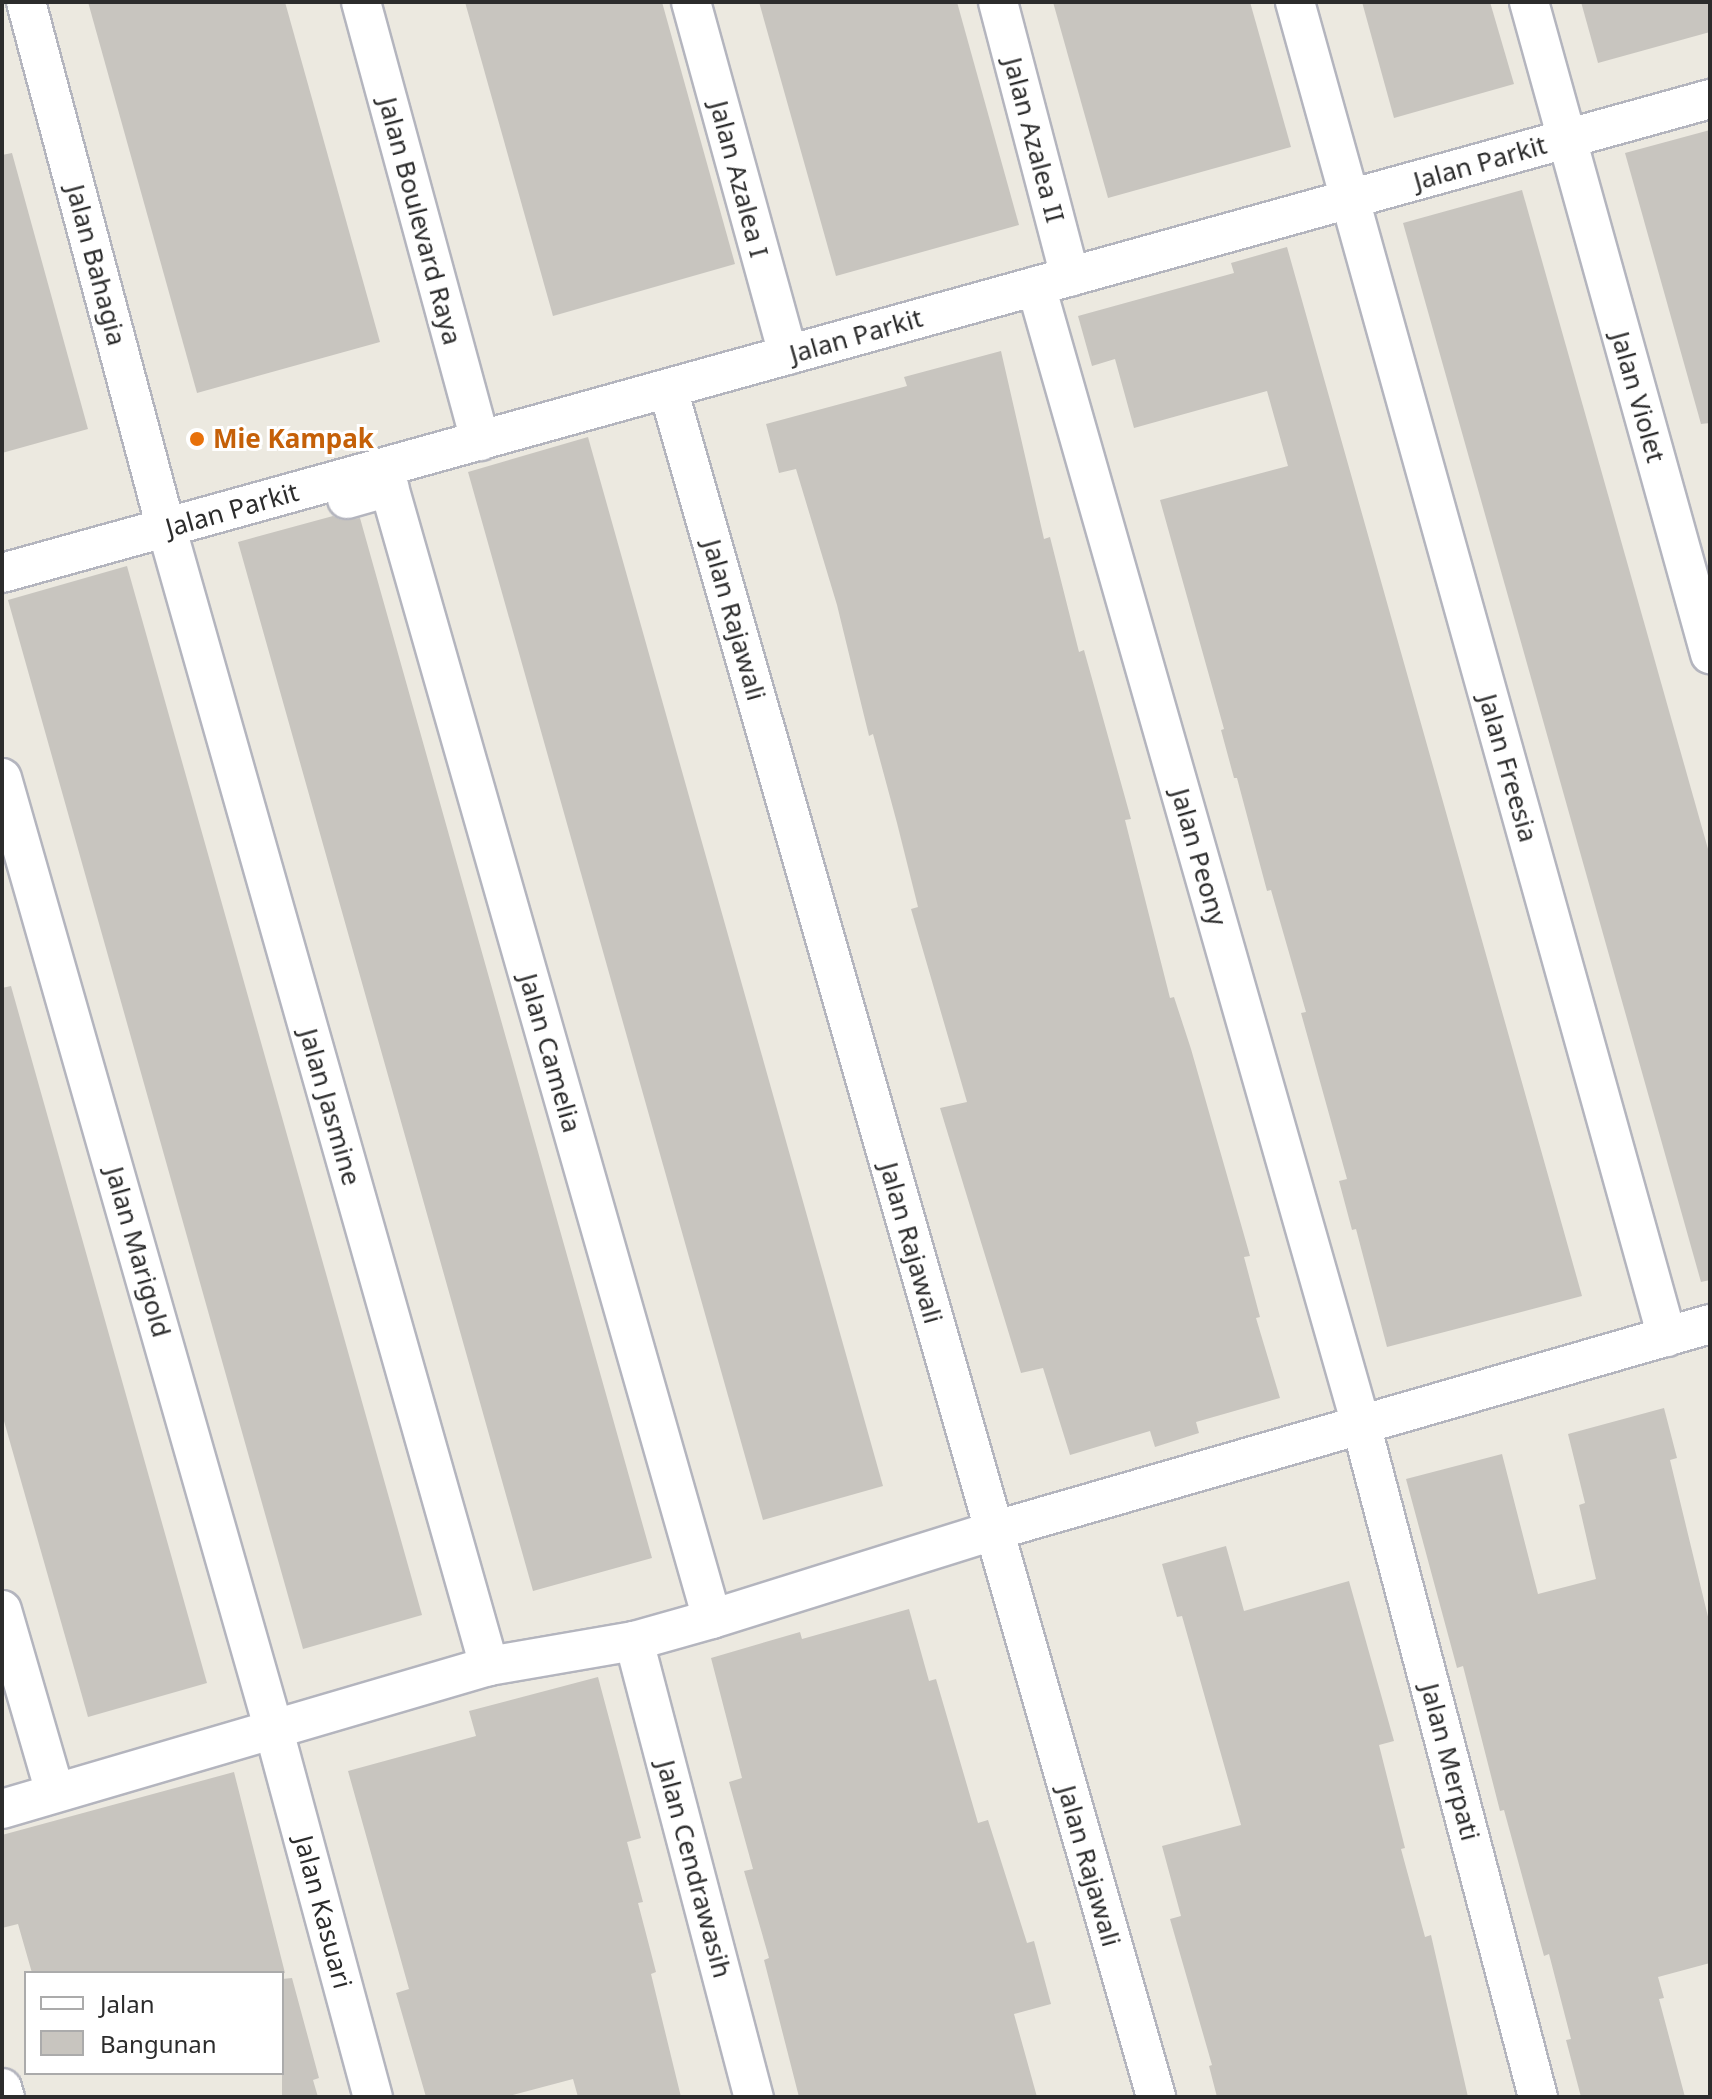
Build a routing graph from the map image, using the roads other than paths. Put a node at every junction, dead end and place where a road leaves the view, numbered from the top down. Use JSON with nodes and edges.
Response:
{"nodes":[{"id":1,"x":26,"y":2,"type":"edge"},
{"id":2,"x":361,"y":2,"type":"edge"},
{"id":3,"x":691,"y":2,"type":"edge"},
{"id":4,"x":998,"y":2,"type":"edge"},
{"id":5,"x":1295,"y":2,"type":"edge"},
{"id":6,"x":1529,"y":2,"type":"edge"},
{"id":7,"x":1710,"y":99,"type":"edge"},
{"id":8,"x":1566,"y":139,"type":"junction"},
{"id":9,"x":1349,"y":200,"type":"junction"},
{"id":10,"x":1053,"y":282,"type":"junction"},
{"id":11,"x":788,"y":355,"type":"junction"},
{"id":12,"x":668,"y":389,"type":"junction"},
{"id":13,"x":480,"y":441,"type":"junction"},
{"id":14,"x":169,"y":538,"type":"junction"},
{"id":15,"x":2,"y":573,"type":"edge"},
{"id":16,"x":2,"y":594,"type":"edge"},
{"id":17,"x":1710,"y":654,"type":"edge"},
{"id":18,"x":2,"y":778,"type":"edge"},
{"id":19,"x":1697,"y":1336,"type":"edge"},
{"id":20,"x":1362,"y":1428,"type":"junction"},
{"id":21,"x":993,"y":1531,"type":"junction"},
{"id":22,"x":2,"y":1610,"type":"edge"},
{"id":23,"x":712,"y":1619,"type":"junction"},
{"id":24,"x":634,"y":1641,"type":"junction"},
{"id":25,"x":489,"y":1666,"type":"junction"},
{"id":26,"x":273,"y":1727,"type":"junction"},
{"id":27,"x":55,"y":1792,"type":"junction"},
{"id":28,"x":2,"y":1809,"type":"edge"},
{"id":29,"x":2,"y":2088,"type":"edge"},
{"id":30,"x":5,"y":2097,"type":"edge"},
{"id":31,"x":373,"y":2097,"type":"edge"},
{"id":32,"x":754,"y":2097,"type":"edge"},
{"id":33,"x":1156,"y":2097,"type":"edge"},
{"id":34,"x":1538,"y":2097,"type":"edge"}],
"edges":[{"from":1,"to":14,"type":"street","name":"Jalan Bahagia"},
{"from":2,"to":13,"type":"street","name":"Jalan Boulevard Raya"},
{"from":3,"to":11,"type":"street","name":"Jalan Azalea I"},
{"from":4,"to":10,"type":"street","name":"Jalan Azalea II"},
{"from":5,"to":9,"type":"street","name":"Jalan Freesia"},
{"from":6,"to":8,"type":"street","name":"Jalan Violet"},
{"from":7,"to":8,"type":"street","name":"Jalan Parkit"},
{"from":8,"to":9,"type":"street","name":"Jalan Parkit"},
{"from":8,"to":17,"type":"street","name":"Jalan Violet"},
{"from":9,"to":10,"type":"street","name":"Jalan Parkit"},
{"from":9,"to":19,"type":"street","name":"Jalan Freesia"},
{"from":10,"to":11,"type":"street","name":"Jalan Parkit"},
{"from":10,"to":20,"type":"street","name":"Jalan Peony"},
{"from":11,"to":12,"type":"street","name":"Jalan Parkit"},
{"from":12,"to":13,"type":"street","name":"Jalan Parkit"},
{"from":12,"to":21,"type":"street","name":"Jalan Rajawali"},
{"from":13,"to":14,"type":"street","name":"Jalan Parkit"},
{"from":14,"to":15,"type":"street","name":"Jalan Parkit"},
{"from":14,"to":16,"type":"street"},
{"from":14,"to":23,"type":"street","name":"Jalan Camelia"},
{"from":14,"to":25,"type":"street","name":"Jalan Jasmine"},
{"from":18,"to":26,"type":"street","name":"Jalan Marigold"},
{"from":19,"to":20,"type":"street"},
{"from":20,"to":21,"type":"street"},
{"from":20,"to":34,"type":"street","name":"Jalan Merpati"},
{"from":21,"to":23,"type":"street"},
{"from":21,"to":33,"type":"street","name":"Jalan Rajawali"},
{"from":22,"to":27,"type":"street"},
{"from":23,"to":24,"type":"street"},
{"from":24,"to":25,"type":"street"},
{"from":24,"to":32,"type":"street","name":"Jalan Cendrawasih"},
{"from":25,"to":26,"type":"street"},
{"from":26,"to":27,"type":"street"},
{"from":26,"to":31,"type":"street","name":"Jalan Kasuari"},
{"from":27,"to":28,"type":"street"},
{"from":29,"to":30,"type":"street"}]}
